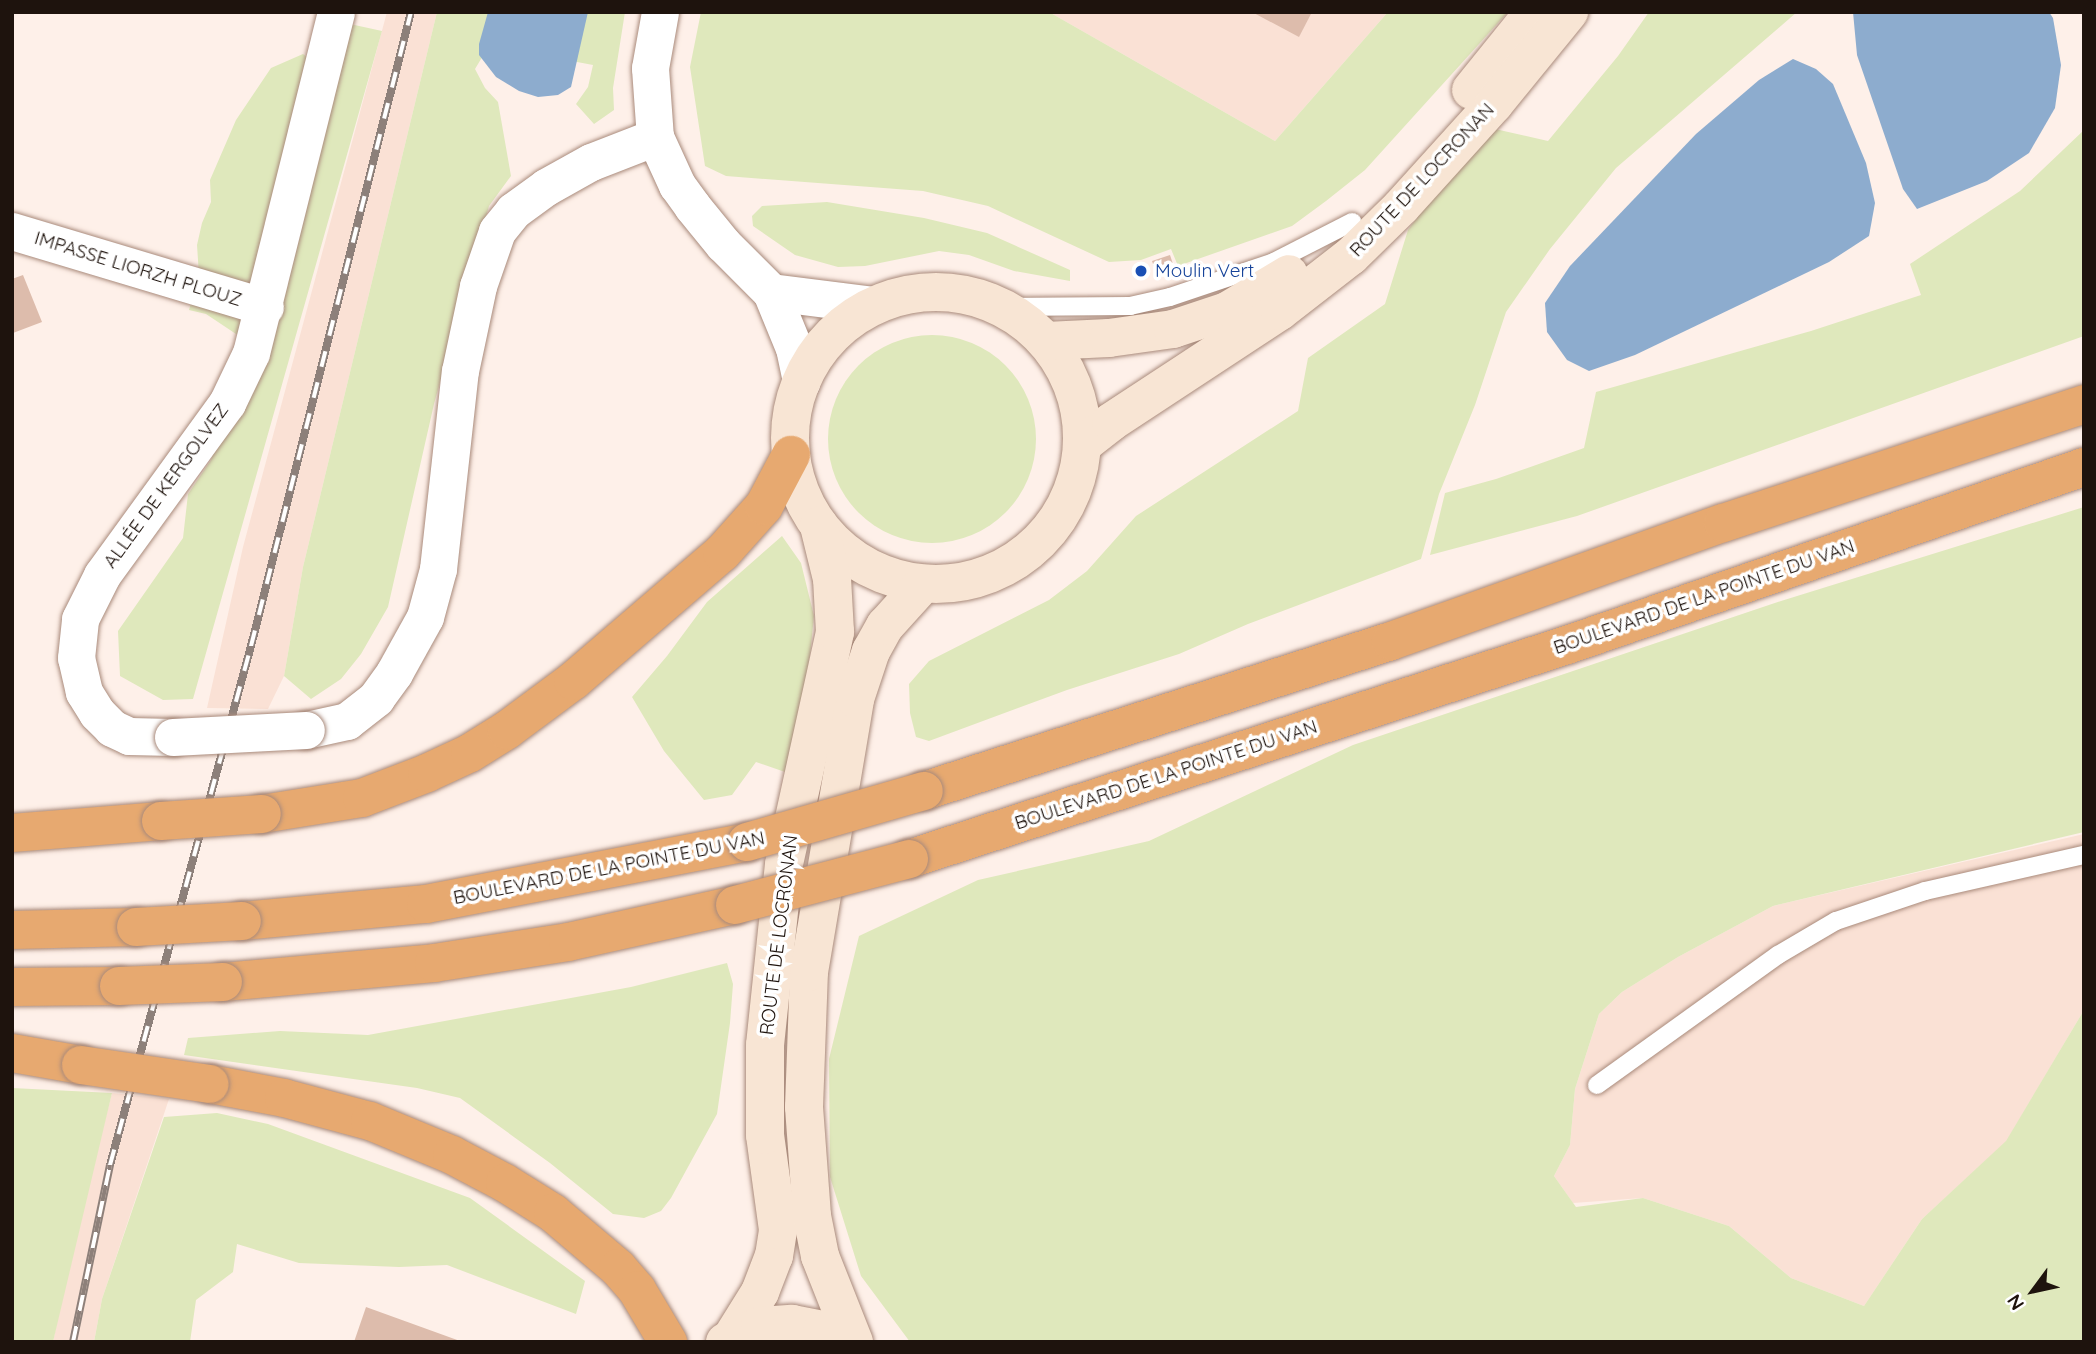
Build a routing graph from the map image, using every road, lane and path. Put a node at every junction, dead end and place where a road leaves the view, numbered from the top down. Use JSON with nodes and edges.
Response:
{"nodes":[{"id":1,"x":336,"y":12,"type":"edge"},
{"id":2,"x":660,"y":12,"type":"edge"},
{"id":3,"x":1534,"y":12,"type":"edge"},
{"id":4,"x":1569,"y":12,"type":"edge"},
{"id":5,"x":655,"y":137,"type":"junction"},
{"id":6,"x":1352,"y":222,"type":"junction"},
{"id":7,"x":12,"y":231,"type":"edge"},
{"id":8,"x":771,"y":292,"type":"junction"},
{"id":9,"x":874,"y":305,"type":"junction"},
{"id":10,"x":265,"y":307,"type":"junction"},
{"id":11,"x":1001,"y":307,"type":"junction"},
{"id":12,"x":1046,"y":341,"type":"junction"},
{"id":13,"x":801,"y":382,"type":"junction"},
{"id":14,"x":2084,"y":404,"type":"edge"},
{"id":15,"x":1082,"y":445,"type":"junction"},
{"id":16,"x":791,"y":455,"type":"junction"},
{"id":17,"x":2084,"y":467,"type":"edge"},
{"id":18,"x":819,"y":526,"type":"junction"},
{"id":19,"x":923,"y":584,"type":"junction"},
{"id":20,"x":12,"y":833,"type":"edge"},
{"id":21,"x":2084,"y":855,"type":"edge"},
{"id":22,"x":12,"y":930,"type":"edge"},
{"id":23,"x":12,"y":986,"type":"edge"},
{"id":24,"x":12,"y":1054,"type":"edge"},
{"id":25,"x":1597,"y":1085,"type":"dead end"},
{"id":26,"x":728,"y":1340,"type":"edge"},
{"id":27,"x":668,"y":1342,"type":"edge"},
{"id":28,"x":844,"y":1342,"type":"edge"},
{"id":29,"x":854,"y":1342,"type":"edge"}],
"edges":[{"from":1,"to":10,"type":"street","name":"ALLÉE DE KERGOLVEZ"},
{"from":2,"to":5,"type":"street"},
{"from":3,"to":6,"type":"main road","name":"ROUTE DE LOCRONAN"},
{"from":4,"to":15,"type":"main road","name":"ROUTE DE LOCRONAN"},
{"from":5,"to":8,"type":"street"},
{"from":5,"to":10,"type":"street","name":"ALLÉE DE KERGOLVEZ","bridge":true},
{"from":6,"to":11,"type":"lane","name":"ROUTE DE LOCRONAN"},
{"from":6,"to":12,"type":"main road","name":"ROUTE DE LOCRONAN"},
{"from":7,"to":10,"type":"street","name":"IMPASSE LIORZH PLOUZ"},
{"from":8,"to":9,"type":"street"},
{"from":8,"to":13,"type":"street"},
{"from":9,"to":11,"type":"main road"},
{"from":9,"to":13,"type":"main road"},
{"from":11,"to":12,"type":"main road"},
{"from":12,"to":15,"type":"main road"},
{"from":13,"to":16,"type":"main road"},
{"from":14,"to":22,"type":"highway","name":"BOULEVARD DE LA POINTE DU VAN","bridge":true},
{"from":15,"to":19,"type":"main road"},
{"from":16,"to":18,"type":"main road"},
{"from":16,"to":20,"type":"highway","bridge":true},
{"from":17,"to":23,"type":"highway","name":"BOULEVARD DE LA POINTE DU VAN","bridge":true},
{"from":18,"to":19,"type":"main road"},
{"from":18,"to":26,"type":"main road","name":"ROUTE DE LOCRONAN"},
{"from":19,"to":29,"type":"main road","name":"ROUTE DE LOCRONAN"},
{"from":21,"to":25,"type":"lane"},
{"from":24,"to":27,"type":"highway","bridge":true},
{"from":26,"to":28,"type":"main road"}]}
